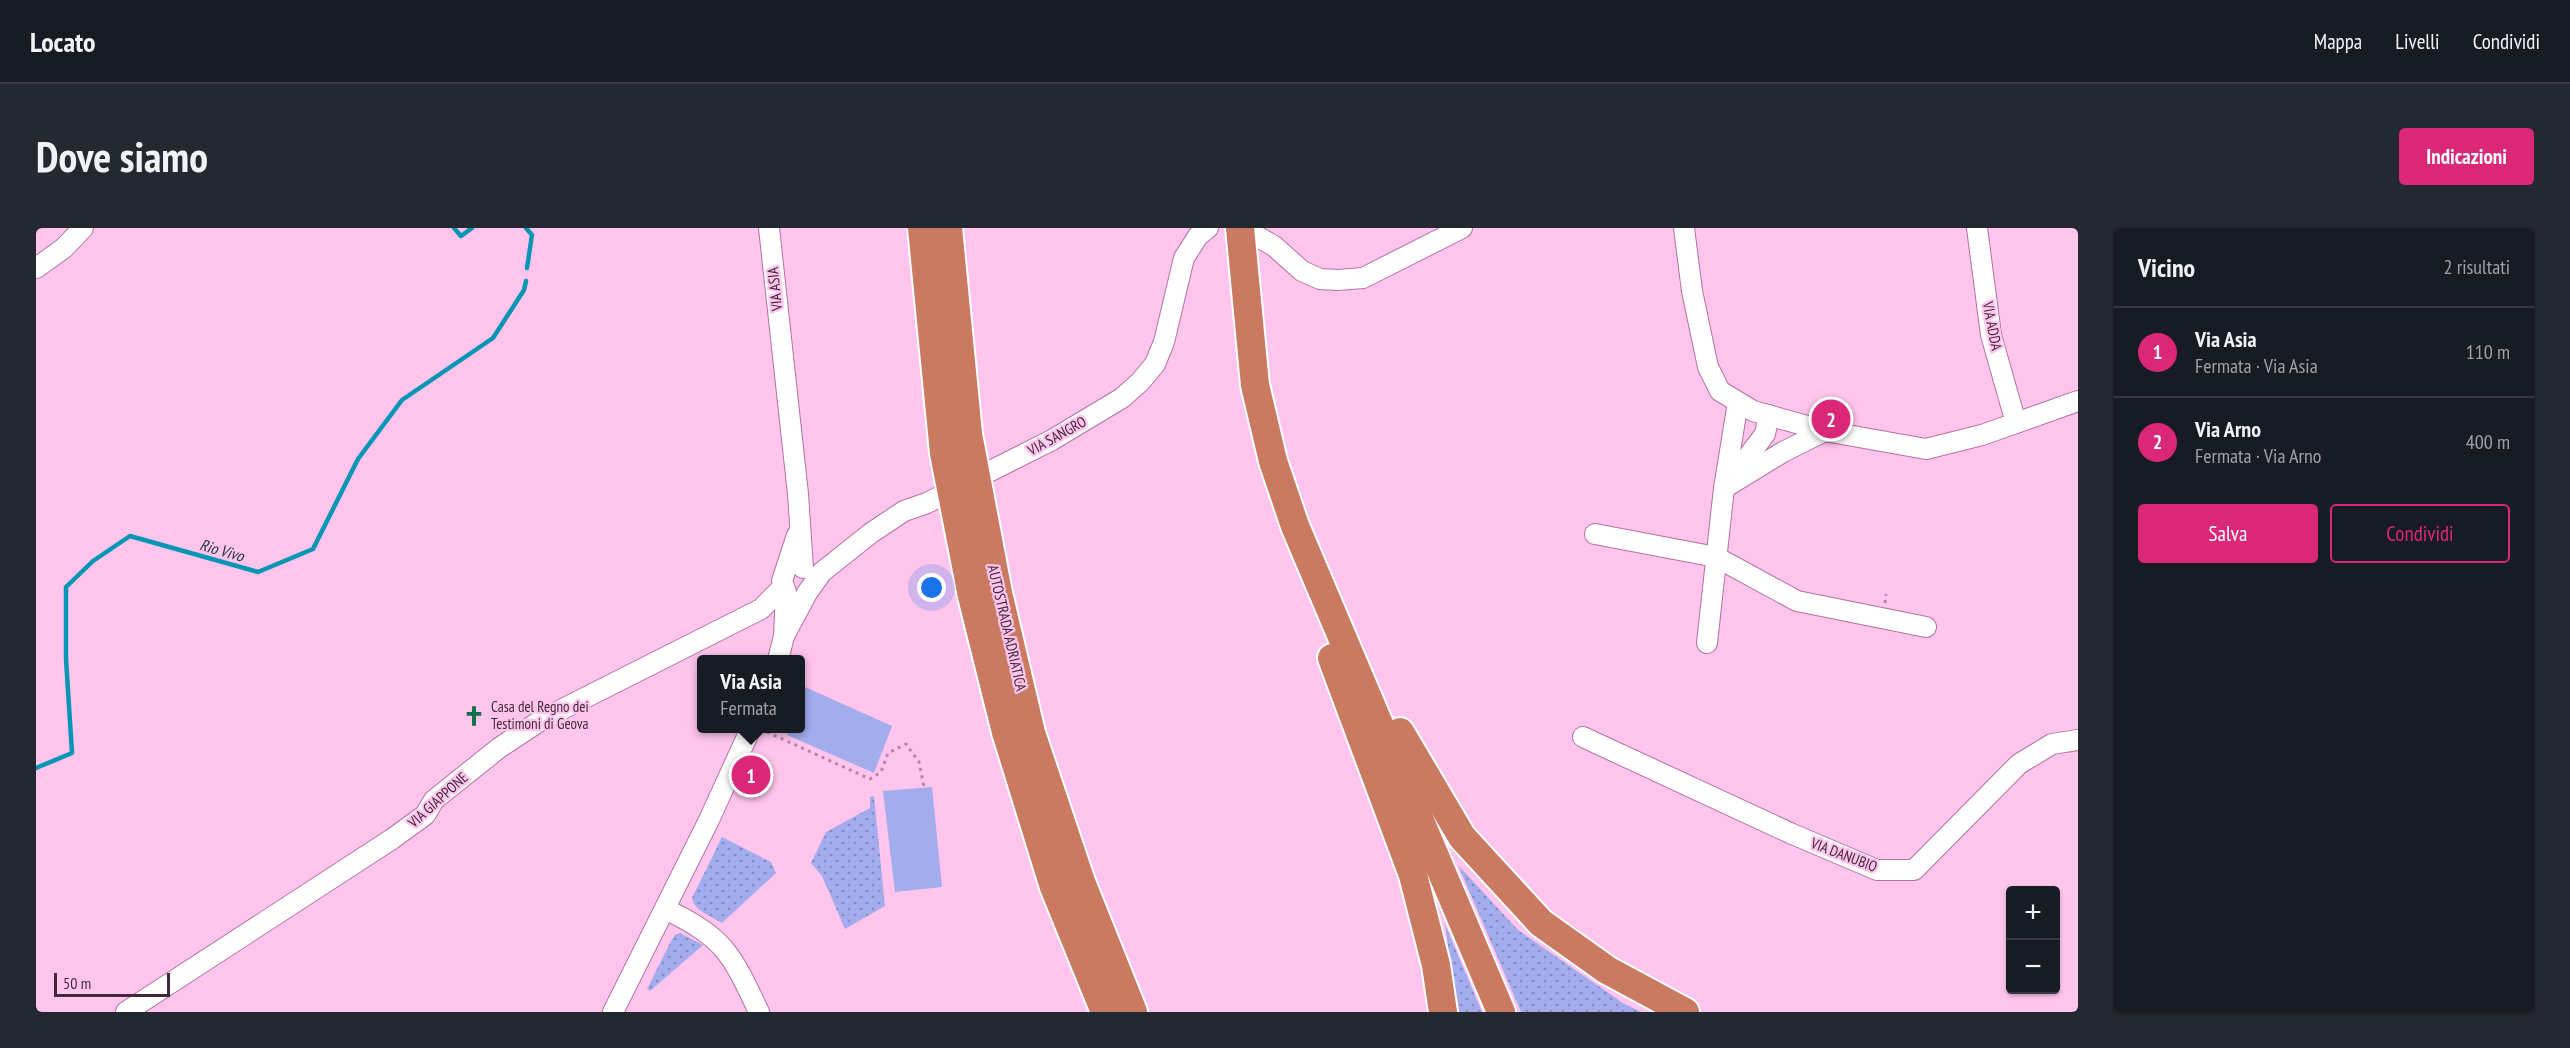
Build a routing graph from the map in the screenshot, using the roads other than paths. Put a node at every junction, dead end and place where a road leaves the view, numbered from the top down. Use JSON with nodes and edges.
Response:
{"nodes":[{"id":1,"x":83,"y":228,"type":"edge"},
{"id":2,"x":769,"y":228,"type":"edge"},
{"id":3,"x":921,"y":228,"type":"edge"},
{"id":4,"x":948,"y":228,"type":"edge"},
{"id":5,"x":1208,"y":228,"type":"edge"},
{"id":6,"x":1241,"y":228,"type":"edge"},
{"id":7,"x":1462,"y":228,"type":"edge"},
{"id":8,"x":1684,"y":228,"type":"edge"},
{"id":9,"x":1977,"y":228,"type":"edge"},
{"id":10,"x":36,"y":268,"type":"edge"},
{"id":11,"x":2078,"y":401,"type":"edge"},
{"id":12,"x":1738,"y":402,"type":"junction"},
{"id":13,"x":1769,"y":415,"type":"junction"},
{"id":14,"x":2016,"y":423,"type":"junction"},
{"id":15,"x":1825,"y":431,"type":"junction"},
{"id":16,"x":1724,"y":488,"type":"junction"},
{"id":17,"x":1295,"y":526,"type":"junction"},
{"id":18,"x":799,"y":530,"type":"junction"},
{"id":19,"x":1594,"y":534,"type":"dead end"},
{"id":20,"x":1716,"y":557,"type":"junction"},
{"id":21,"x":810,"y":579,"type":"junction"},
{"id":22,"x":785,"y":585,"type":"junction"},
{"id":23,"x":761,"y":609,"type":"junction"},
{"id":24,"x":785,"y":614,"type":"junction"},
{"id":25,"x":1926,"y":627,"type":"dead end"},
{"id":26,"x":784,"y":636,"type":"junction"},
{"id":27,"x":1707,"y":643,"type":"dead end"},
{"id":28,"x":779,"y":655,"type":"edge"},
{"id":29,"x":749,"y":733,"type":"edge"},
{"id":30,"x":1018,"y":733,"type":"junction"},
{"id":31,"x":1583,"y":737,"type":"dead end"},
{"id":32,"x":2078,"y":740,"type":"edge"},
{"id":33,"x":665,"y":909,"type":"junction"},
{"id":34,"x":126,"y":1012,"type":"edge"},
{"id":35,"x":613,"y":1012,"type":"edge"},
{"id":36,"x":759,"y":1012,"type":"edge"},
{"id":37,"x":1105,"y":1012,"type":"edge"},
{"id":38,"x":1133,"y":1012,"type":"edge"},
{"id":39,"x":1443,"y":1012,"type":"edge"},
{"id":40,"x":1501,"y":1012,"type":"edge"},
{"id":41,"x":1685,"y":1012,"type":"edge"}],
"edges":[{"from":1,"to":10,"type":"street"},
{"from":2,"to":18,"type":"street","name":"VIA ASIA"},
{"from":3,"to":30,"type":"highway","name":"AUTOSTRADA ADRIATICA","bridge":true},
{"from":4,"to":30,"type":"highway","name":"AUTOSTRADA ADRIATICA","bridge":true},
{"from":5,"to":21,"type":"street","name":"VIA SANGRO"},
{"from":6,"to":7,"type":"street"},
{"from":6,"to":17,"type":"highway"},
{"from":8,"to":12,"type":"street"},
{"from":9,"to":14,"type":"street","name":"VIA ADDA"},
{"from":11,"to":14,"type":"street"},
{"from":12,"to":13,"type":"street"},
{"from":12,"to":16,"type":"street"},
{"from":13,"to":15,"type":"street"},
{"from":13,"to":16,"type":"street"},
{"from":14,"to":15,"type":"street"},
{"from":15,"to":16,"type":"street"},
{"from":16,"to":20,"type":"street"},
{"from":17,"to":39,"type":"highway"},
{"from":17,"to":40,"type":"highway"},
{"from":17,"to":41,"type":"highway"},
{"from":18,"to":21,"type":"street","name":"VIA ASIA"},
{"from":18,"to":22,"type":"street","name":"VIA ASIA"},
{"from":19,"to":20,"type":"street"},
{"from":20,"to":25,"type":"street"},
{"from":20,"to":27,"type":"street"},
{"from":21,"to":22,"type":"street"},
{"from":21,"to":22,"type":"street"},
{"from":21,"to":26,"type":"street","name":"VIA ASIA"},
{"from":22,"to":23,"type":"street","name":"VIA GIAPPONE"},
{"from":22,"to":24,"type":"street","name":"VIA ASIA"},
{"from":23,"to":24,"type":"street"},
{"from":23,"to":34,"type":"street","name":"VIA GIAPPONE"},
{"from":24,"to":26,"type":"street","name":"VIA ASIA"},
{"from":26,"to":28,"type":"street","name":"VIA ASIA"},
{"from":29,"to":33,"type":"street"},
{"from":30,"to":37,"type":"highway","name":"AUTOSTRADA ADRIATICA"},
{"from":30,"to":38,"type":"highway","name":"AUTOSTRADA ADRIATICA"},
{"from":31,"to":32,"type":"street","name":"VIA DANUBIO"},
{"from":33,"to":35,"type":"street"},
{"from":33,"to":36,"type":"street"}]}
